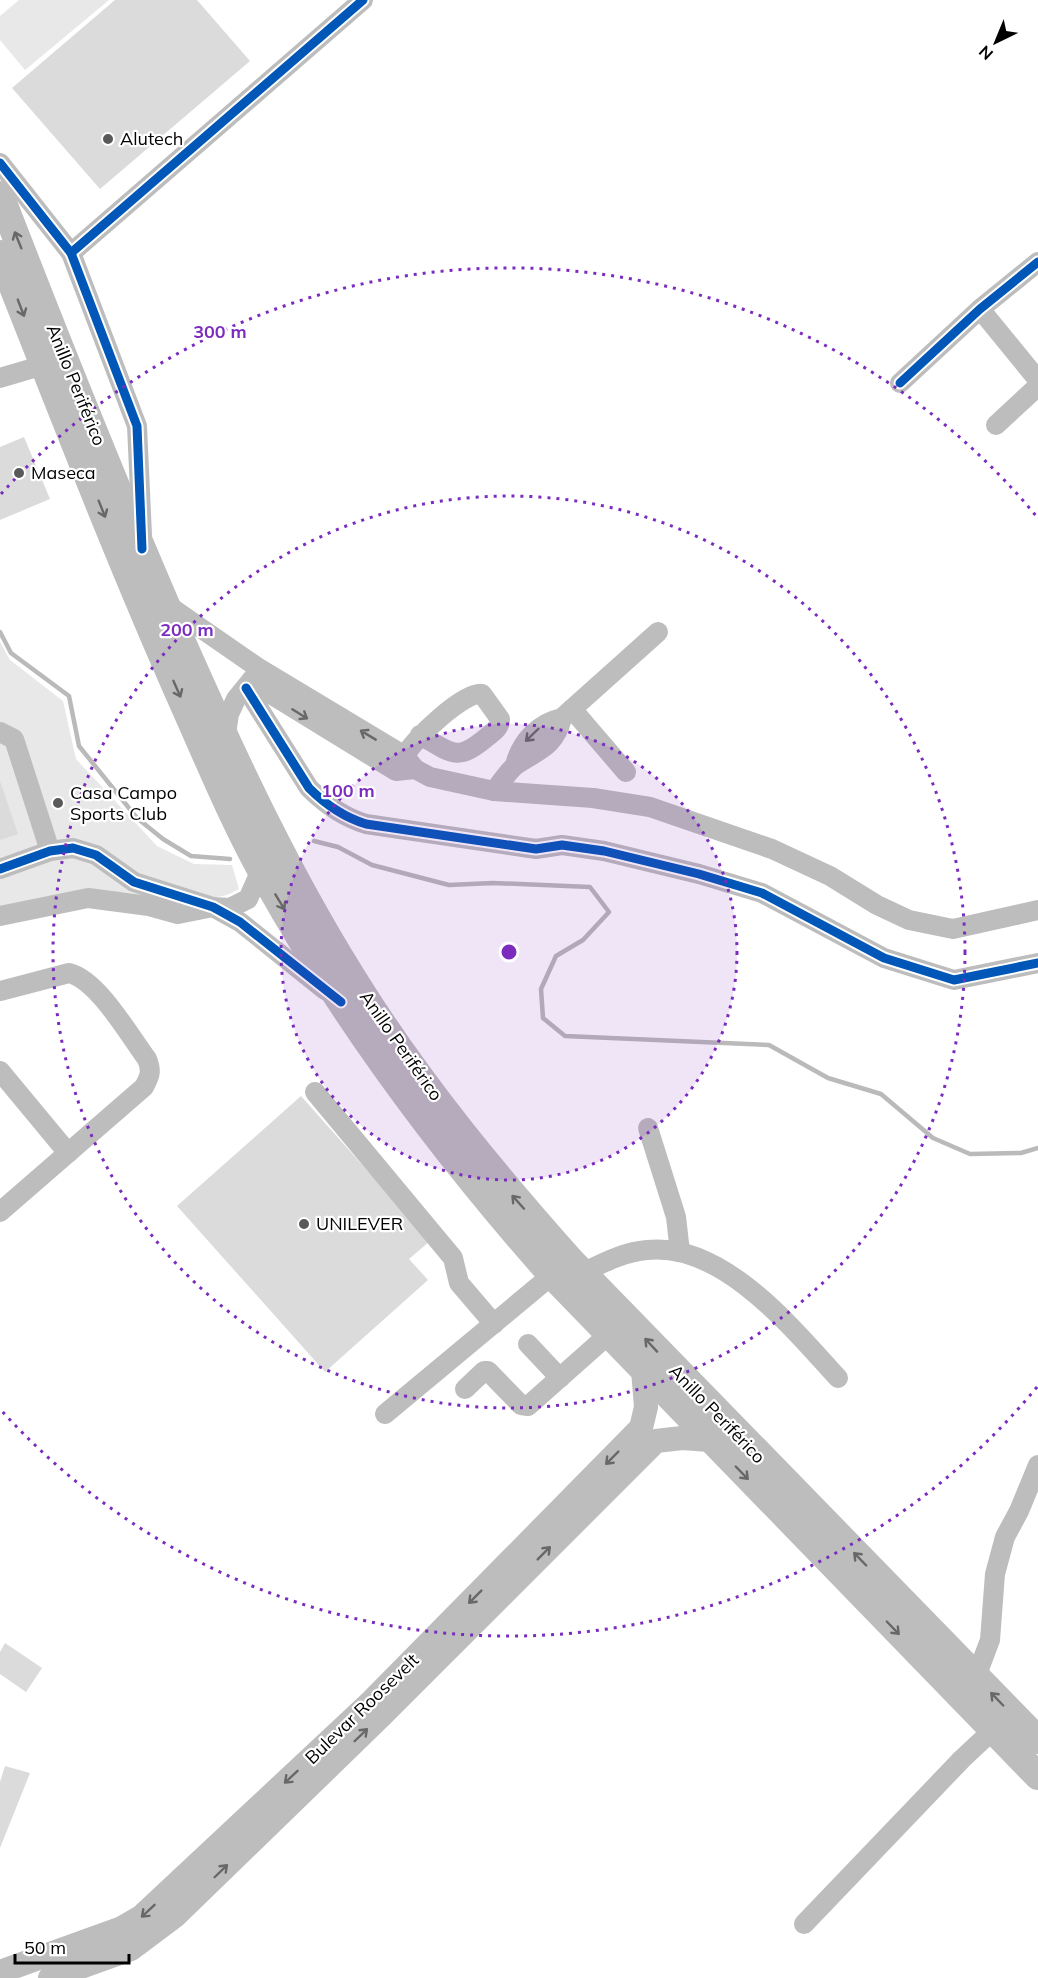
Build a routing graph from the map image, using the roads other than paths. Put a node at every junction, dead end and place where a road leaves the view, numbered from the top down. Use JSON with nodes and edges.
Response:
{"nodes":[{"id":1,"x":352,"y":3,"type":"edge"},
{"id":2,"x":0,"y":163,"type":"edge"},
{"id":3,"x":0,"y":195,"type":"edge"},
{"id":4,"x":71,"y":253,"type":"junction"},
{"id":5,"x":0,"y":254,"type":"edge"},
{"id":6,"x":1038,"y":262,"type":"edge"},
{"id":7,"x":980,"y":309,"type":"junction"},
{"id":8,"x":44,"y":365,"type":"junction"},
{"id":9,"x":0,"y":378,"type":"edge"},
{"id":10,"x":1038,"y":380,"type":"edge"},
{"id":11,"x":900,"y":384,"type":"dead end"},
{"id":12,"x":1038,"y":386,"type":"edge"},
{"id":13,"x":996,"y":424,"type":"dead end"},
{"id":14,"x":142,"y":549,"type":"junction"},
{"id":15,"x":165,"y":603,"type":"junction"},
{"id":16,"x":658,"y":632,"type":"dead end"},
{"id":17,"x":251,"y":679,"type":"junction"},
{"id":18,"x":567,"y":713,"type":"junction"},
{"id":19,"x":0,"y":732,"type":"edge"},
{"id":20,"x":420,"y":735,"type":"dead end"},
{"id":21,"x":225,"y":740,"type":"junction"},
{"id":22,"x":410,"y":763,"type":"junction"},
{"id":23,"x":626,"y":772,"type":"dead end"},
{"id":24,"x":494,"y":791,"type":"junction"},
{"id":25,"x":50,"y":851,"type":"junction"},
{"id":26,"x":0,"y":868,"type":"edge"},
{"id":27,"x":261,"y":870,"type":"junction"},
{"id":28,"x":213,"y":908,"type":"junction"},
{"id":29,"x":1038,"y":910,"type":"edge"},
{"id":30,"x":0,"y":916,"type":"edge"},
{"id":31,"x":1038,"y":963,"type":"edge"},
{"id":32,"x":0,"y":991,"type":"edge"},
{"id":33,"x":341,"y":1002,"type":"junction"},
{"id":34,"x":0,"y":1071,"type":"edge"},
{"id":35,"x":315,"y":1092,"type":"dead end"},
{"id":36,"x":648,"y":1128,"type":"dead end"},
{"id":37,"x":68,"y":1153,"type":"junction"},
{"id":38,"x":0,"y":1212,"type":"edge"},
{"id":39,"x":680,"y":1252,"type":"junction"},
{"id":40,"x":582,"y":1273,"type":"junction"},
{"id":41,"x":552,"y":1275,"type":"junction"},
{"id":42,"x":494,"y":1324,"type":"junction"},
{"id":43,"x":608,"y":1335,"type":"junction"},
{"id":44,"x":528,"y":1344,"type":"dead end"},
{"id":45,"x":643,"y":1370,"type":"junction"},
{"id":46,"x":560,"y":1378,"type":"junction"},
{"id":47,"x":838,"y":1378,"type":"dead end"},
{"id":48,"x":465,"y":1389,"type":"dead end"},
{"id":49,"x":385,"y":1414,"type":"dead end"},
{"id":50,"x":649,"y":1434,"type":"junction"},
{"id":51,"x":710,"y":1440,"type":"junction"},
{"id":52,"x":1038,"y":1465,"type":"edge"},
{"id":53,"x":976,"y":1677,"type":"junction"},
{"id":54,"x":993,"y":1730,"type":"junction"},
{"id":55,"x":1038,"y":1740,"type":"edge"},
{"id":56,"x":1038,"y":1776,"type":"edge"},
{"id":57,"x":804,"y":1924,"type":"dead end"},
{"id":58,"x":0,"y":1972,"type":"edge"},
{"id":59,"x":50,"y":1978,"type":"edge"}],
"edges":[{"from":1,"to":4,"type":"street"},
{"from":2,"to":4,"type":"street"},
{"from":14,"to":3,"type":"highway","name":"Anillo Periférico","one_way":true},
{"from":4,"to":14,"type":"street"},
{"from":5,"to":8,"type":"highway","name":"Anillo Periférico","one_way":true},
{"from":6,"to":7,"type":"street"},
{"from":7,"to":10,"type":"street"},
{"from":7,"to":11,"type":"street"},
{"from":8,"to":9,"type":"street"},
{"from":8,"to":27,"type":"highway","name":"Anillo Periférico","one_way":true},
{"from":12,"to":13,"type":"street"},
{"from":14,"to":15,"type":"highway","name":"Anillo Periférico"},
{"from":15,"to":17,"type":"street"},
{"from":15,"to":21,"type":"highway","name":"Anillo Periférico"},
{"from":16,"to":18,"type":"street"},
{"from":17,"to":21,"type":"street"},
{"from":17,"to":22,"type":"street"},
{"from":17,"to":31,"type":"street"},
{"from":18,"to":23,"type":"street"},
{"from":18,"to":24,"type":"street"},
{"from":19,"to":25,"type":"street"},
{"from":20,"to":22,"type":"street"},
{"from":40,"to":21,"type":"highway","name":"Anillo Periférico","one_way":true},
{"from":22,"to":24,"type":"street"},
{"from":24,"to":29,"type":"street"},
{"from":25,"to":26,"type":"street"},
{"from":25,"to":28,"type":"street"},
{"from":27,"to":28,"type":"street"},
{"from":27,"to":33,"type":"highway","name":"Anillo Periférico","one_way":true},
{"from":28,"to":30,"type":"street"},
{"from":28,"to":33,"type":"street"},
{"from":32,"to":37,"type":"street"},
{"from":33,"to":41,"type":"highway","name":"Anillo Periférico"},
{"from":34,"to":37,"type":"street"},
{"from":35,"to":42,"type":"street"},
{"from":36,"to":39,"type":"street"},
{"from":37,"to":38,"type":"street"},
{"from":39,"to":40,"type":"street"},
{"from":39,"to":47,"type":"street"},
{"from":53,"to":40,"type":"highway","name":"Anillo Periférico","one_way":true},
{"from":41,"to":42,"type":"street"},
{"from":41,"to":43,"type":"highway","name":"Anillo Periférico"},
{"from":42,"to":49,"type":"street"},
{"from":43,"to":45,"type":"highway","name":"Anillo Periférico"},
{"from":43,"to":46,"type":"street"},
{"from":44,"to":46,"type":"street"},
{"from":45,"to":50,"type":"main road"},
{"from":45,"to":51,"type":"highway","name":"Anillo Periférico"},
{"from":46,"to":48,"type":"street"},
{"from":50,"to":51,"type":"main road"},
{"from":50,"to":58,"type":"main road","name":"Bulevar Roosevelt","one_way":true},
{"from":59,"to":50,"type":"main road","name":"Bulevar Roosevelt","one_way":true},
{"from":51,"to":54,"type":"highway","name":"Anillo Periférico","one_way":true},
{"from":52,"to":53,"type":"street"},
{"from":55,"to":53,"type":"highway","name":"Anillo Periférico","one_way":true},
{"from":54,"to":56,"type":"highway","name":"Anillo Periférico"},
{"from":54,"to":57,"type":"street"}]}
